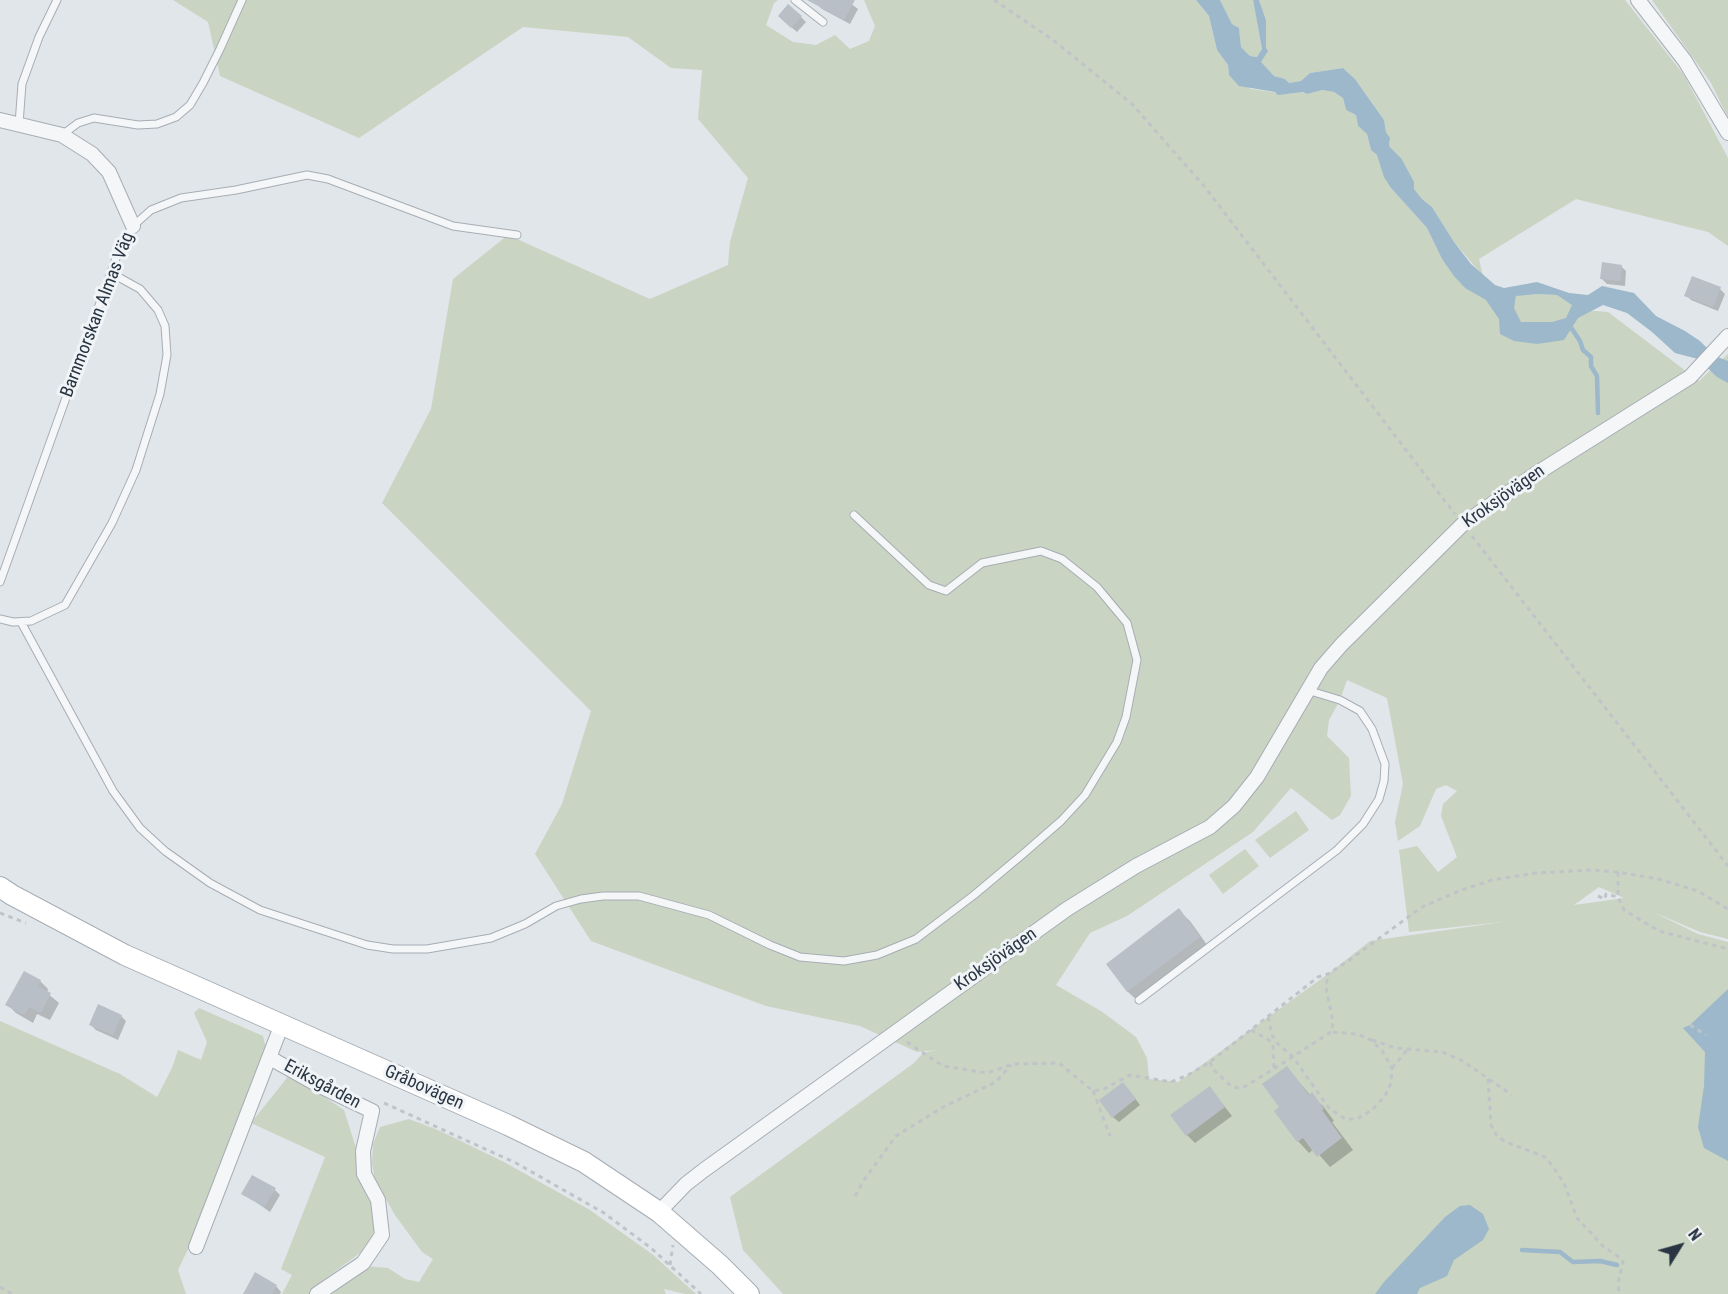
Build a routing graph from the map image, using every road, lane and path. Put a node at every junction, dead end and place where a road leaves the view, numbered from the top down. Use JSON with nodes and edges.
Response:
{"nodes":[{"id":1,"x":57,"y":0,"type":"edge"},
{"id":2,"x":242,"y":0,"type":"edge"},
{"id":3,"x":795,"y":0,"type":"edge"},
{"id":4,"x":994,"y":0,"type":"edge"},
{"id":5,"x":1638,"y":0,"type":"edge"},
{"id":6,"x":823,"y":22,"type":"dead end"},
{"id":7,"x":0,"y":120,"type":"edge"},
{"id":8,"x":19,"y":124,"type":"junction"},
{"id":9,"x":1728,"y":133,"type":"edge"},
{"id":10,"x":62,"y":135,"type":"junction"},
{"id":11,"x":132,"y":226,"type":"junction"},
{"id":12,"x":517,"y":235,"type":"dead end"},
{"id":13,"x":111,"y":273,"type":"junction"},
{"id":14,"x":1724,"y":340,"type":"edge"},
{"id":15,"x":854,"y":515,"type":"dead end"},
{"id":16,"x":1463,"y":524,"type":"junction"},
{"id":17,"x":0,"y":582,"type":"edge"},
{"id":18,"x":0,"y":619,"type":"edge"},
{"id":19,"x":21,"y":622,"type":"junction"},
{"id":20,"x":1307,"y":690,"type":"junction"},
{"id":21,"x":1728,"y":866,"type":"edge"},
{"id":22,"x":1617,"y":872,"type":"junction"},
{"id":23,"x":0,"y":876,"type":"edge"},
{"id":24,"x":0,"y":886,"type":"edge"},
{"id":25,"x":1598,"y":896,"type":"dead end"},
{"id":26,"x":1618,"y":897,"type":"junction"},
{"id":27,"x":1728,"y":909,"type":"edge"},
{"id":28,"x":71,"y":926,"type":"junction"},
{"id":29,"x":1728,"y":949,"type":"edge"},
{"id":30,"x":1328,"y":975,"type":"junction"},
{"id":31,"x":1139,"y":1000,"type":"dead end"},
{"id":32,"x":1268,"y":1017,"type":"junction"},
{"id":33,"x":282,"y":1024,"type":"junction"},
{"id":34,"x":1690,"y":1025,"type":"dead end"},
{"id":35,"x":1251,"y":1030,"type":"junction"},
{"id":36,"x":1330,"y":1032,"type":"junction"},
{"id":37,"x":893,"y":1033,"type":"junction"},
{"id":38,"x":1706,"y":1035,"type":"dead end"},
{"id":39,"x":1371,"y":1040,"type":"junction"},
{"id":40,"x":1408,"y":1048,"type":"junction"},
{"id":41,"x":1293,"y":1057,"type":"junction"},
{"id":42,"x":270,"y":1058,"type":"junction"},
{"id":43,"x":1209,"y":1061,"type":"junction"},
{"id":44,"x":1013,"y":1064,"type":"junction"},
{"id":45,"x":1274,"y":1068,"type":"junction"},
{"id":46,"x":1392,"y":1068,"type":"junction"},
{"id":47,"x":1488,"y":1079,"type":"junction"},
{"id":48,"x":1093,"y":1091,"type":"junction"},
{"id":49,"x":1512,"y":1095,"type":"dead end"},
{"id":50,"x":1110,"y":1136,"type":"dead end"},
{"id":51,"x":855,"y":1196,"type":"dead end"},
{"id":52,"x":659,"y":1212,"type":"junction"},
{"id":53,"x":196,"y":1247,"type":"dead end"},
{"id":54,"x":0,"y":1287,"type":"edge"},
{"id":55,"x":12,"y":1294,"type":"edge"},
{"id":56,"x":317,"y":1294,"type":"edge"},
{"id":57,"x":749,"y":1294,"type":"edge"},
{"id":58,"x":1619,"y":1294,"type":"edge"}],
"edges":[{"from":1,"to":8,"type":"lane"},
{"from":2,"to":10,"type":"lane"},
{"from":3,"to":6,"type":"lane"},
{"from":4,"to":16,"type":"path"},
{"from":5,"to":9,"type":"street"},
{"from":7,"to":8,"type":"street"},
{"from":8,"to":10,"type":"street"},
{"from":10,"to":11,"type":"street"},
{"from":11,"to":12,"type":"lane","name":"Barnmorskan Almas Väg"},
{"from":11,"to":13,"type":"lane","name":"Barnmorskan Almas Väg"},
{"from":13,"to":17,"type":"lane","name":"Barnmorskan Almas Väg"},
{"from":13,"to":19,"type":"lane"},
{"from":14,"to":16,"type":"street","name":"Kroksjövägen"},
{"from":15,"to":19,"type":"lane"},
{"from":16,"to":20,"type":"street","name":"Kroksjövägen"},
{"from":16,"to":21,"type":"path"},
{"from":18,"to":19,"type":"lane"},
{"from":20,"to":31,"type":"lane"},
{"from":20,"to":37,"type":"street","name":"Kroksjövägen"},
{"from":22,"to":26,"type":"path"},
{"from":22,"to":27,"type":"path"},
{"from":22,"to":30,"type":"path"},
{"from":23,"to":28,"type":"main road","name":"Gråbovägen"},
{"from":24,"to":28,"type":"main road","name":"Gråbovägen"},
{"from":25,"to":26,"type":"path"},
{"from":26,"to":29,"type":"path"},
{"from":28,"to":33,"type":"main road","name":"Gråbovägen"},
{"from":30,"to":32,"type":"path"},
{"from":30,"to":36,"type":"path"},
{"from":32,"to":35,"type":"path"},
{"from":32,"to":41,"type":"path"},
{"from":33,"to":42,"type":"street","name":"Eriksgården"},
{"from":33,"to":52,"type":"main road","name":"Gråbovägen"},
{"from":34,"to":38,"type":"path"},
{"from":35,"to":43,"type":"path"},
{"from":35,"to":45,"type":"path"},
{"from":36,"to":39,"type":"path"},
{"from":36,"to":41,"type":"path"},
{"from":37,"to":44,"type":"path"},
{"from":37,"to":52,"type":"street","name":"Kroksjövägen"},
{"from":39,"to":40,"type":"path"},
{"from":39,"to":46,"type":"path"},
{"from":40,"to":46,"type":"path"},
{"from":40,"to":47,"type":"path"},
{"from":41,"to":45,"type":"path"},
{"from":41,"to":46,"type":"path"},
{"from":42,"to":53,"type":"street","name":"Eriksgården"},
{"from":42,"to":56,"type":"street","name":"Eriksgården"},
{"from":43,"to":45,"type":"path"},
{"from":43,"to":48,"type":"path"},
{"from":44,"to":48,"type":"path"},
{"from":44,"to":51,"type":"path"},
{"from":47,"to":49,"type":"path"},
{"from":47,"to":58,"type":"path"},
{"from":48,"to":50,"type":"path"},
{"from":52,"to":57,"type":"main road","name":"Gråbovägen"},
{"from":54,"to":55,"type":"path"}]}
